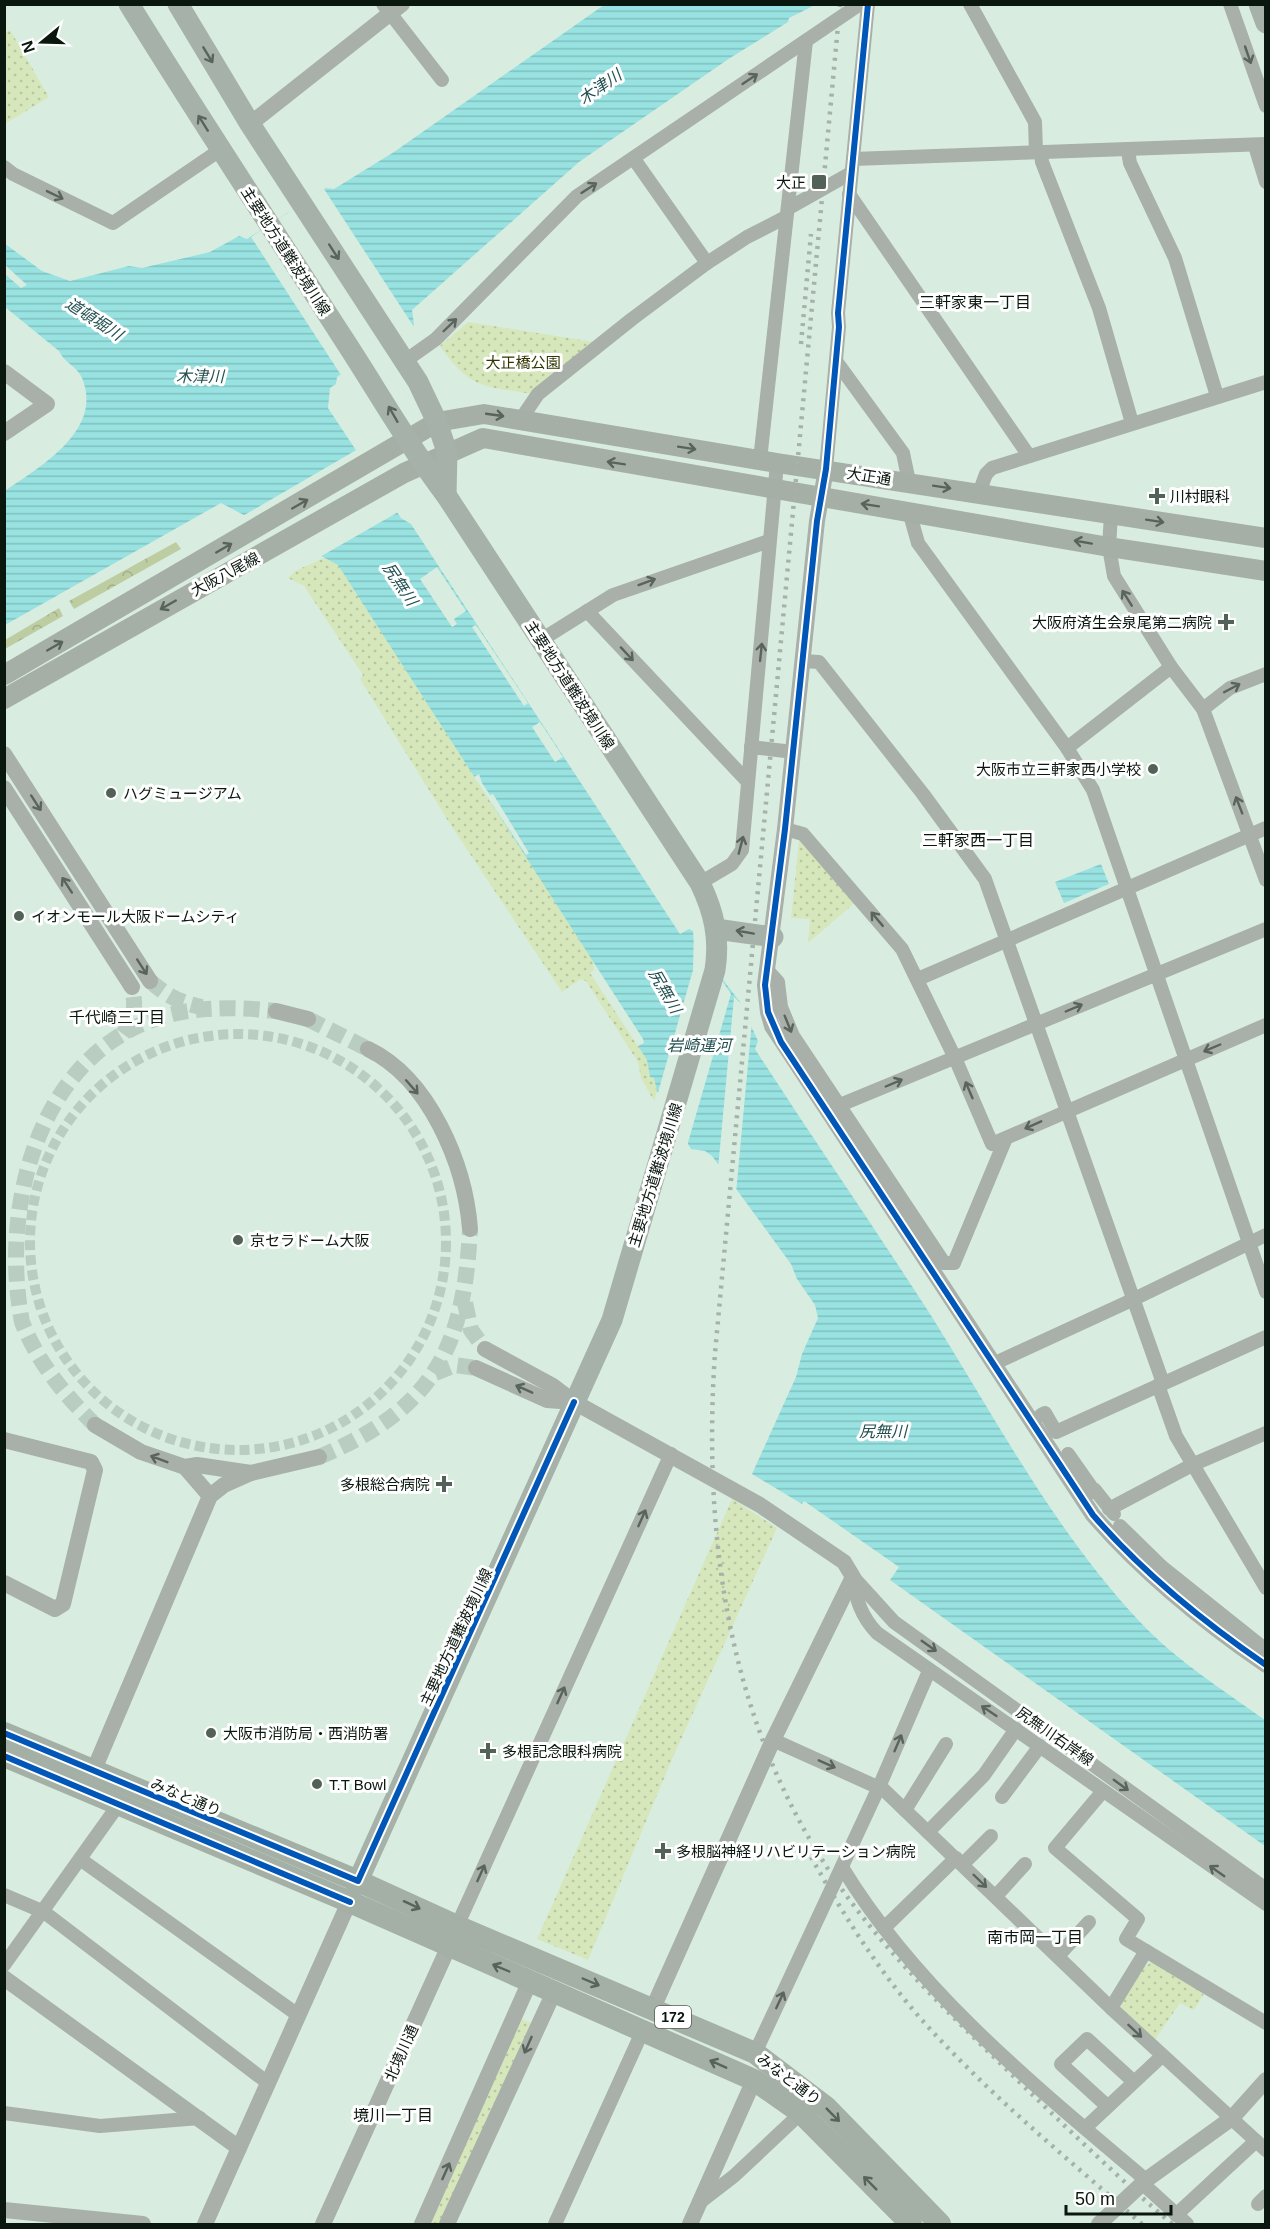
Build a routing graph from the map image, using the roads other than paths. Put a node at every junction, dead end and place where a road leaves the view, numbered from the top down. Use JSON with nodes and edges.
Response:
{"nodes":[{"id":1,"x":129,"y":4,"type":"edge"},
{"id":2,"x":178,"y":4,"type":"edge"},
{"id":3,"x":860,"y":4,"type":"edge"},
{"id":4,"x":868,"y":4,"type":"edge"},
{"id":5,"x":970,"y":4,"type":"edge"},
{"id":6,"x":1230,"y":4,"type":"edge"},
{"id":7,"x":1259,"y":4,"type":"edge"},
{"id":8,"x":392,"y":8,"type":"edge"},
{"id":9,"x":1266,"y":23,"type":"edge"},
{"id":10,"x":806,"y":41,"type":"junction"},
{"id":11,"x":442,"y":80,"type":"dead end"},
{"id":12,"x":1266,"y":106,"type":"edge"},
{"id":13,"x":250,"y":124,"type":"junction"},
{"id":14,"x":1260,"y":145,"type":"edge"},
{"id":15,"x":220,"y":150,"type":"junction"},
{"id":16,"x":1128,"y":151,"type":"junction"},
{"id":17,"x":1038,"y":152,"type":"junction"},
{"id":18,"x":634,"y":159,"type":"junction"},
{"id":19,"x":852,"y":166,"type":"junction"},
{"id":20,"x":4,"y":167,"type":"edge"},
{"id":21,"x":1266,"y":182,"type":"edge"},
{"id":22,"x":849,"y":194,"type":"junction"},
{"id":23,"x":788,"y":213,"type":"junction"},
{"id":24,"x":707,"y":263,"type":"junction"},
{"id":25,"x":836,"y":361,"type":"junction"},
{"id":26,"x":405,"y":362,"type":"junction"},
{"id":27,"x":4,"y":372,"type":"edge"},
{"id":28,"x":1266,"y":382,"type":"edge"},
{"id":29,"x":1217,"y":396,"type":"junction"},
{"id":30,"x":521,"y":419,"type":"junction"},
{"id":31,"x":437,"y":422,"type":"junction"},
{"id":32,"x":1132,"y":423,"type":"junction"},
{"id":33,"x":4,"y":433,"type":"edge"},
{"id":34,"x":408,"y":440,"type":"junction"},
{"id":35,"x":447,"y":452,"type":"junction"},
{"id":36,"x":1029,"y":456,"type":"junction"},
{"id":37,"x":768,"y":461,"type":"junction"},
{"id":38,"x":423,"y":464,"type":"junction"},
{"id":39,"x":826,"y":469,"type":"junction"},
{"id":40,"x":909,"y":482,"type":"junction"},
{"id":41,"x":775,"y":489,"type":"junction"},
{"id":42,"x":979,"y":493,"type":"junction"},
{"id":43,"x":446,"y":495,"type":"junction"},
{"id":44,"x":821,"y":497,"type":"junction"},
{"id":45,"x":909,"y":511,"type":"junction"},
{"id":46,"x":1111,"y":515,"type":"junction"},
{"id":47,"x":1266,"y":538,"type":"edge"},
{"id":48,"x":769,"y":541,"type":"junction"},
{"id":49,"x":1109,"y":547,"type":"junction"},
{"id":50,"x":1266,"y":571,"type":"edge"},
{"id":51,"x":587,"y":611,"type":"junction"},
{"id":52,"x":541,"y":640,"type":"junction"},
{"id":53,"x":803,"y":661,"type":"junction"},
{"id":54,"x":1171,"y":668,"type":"junction"},
{"id":55,"x":1266,"y":674,"type":"edge"},
{"id":56,"x":4,"y":675,"type":"edge"},
{"id":57,"x":4,"y":699,"type":"edge"},
{"id":58,"x":1203,"y":709,"type":"junction"},
{"id":59,"x":751,"y":747,"type":"junction"},
{"id":60,"x":1066,"y":748,"type":"junction"},
{"id":61,"x":793,"y":752,"type":"junction"},
{"id":62,"x":4,"y":754,"type":"edge"},
{"id":63,"x":748,"y":782,"type":"junction"},
{"id":64,"x":4,"y":788,"type":"edge"},
{"id":65,"x":1266,"y":828,"type":"edge"},
{"id":66,"x":785,"y":829,"type":"junction"},
{"id":67,"x":1250,"y":835,"type":"junction"},
{"id":68,"x":1266,"y":880,"type":"edge"},
{"id":69,"x":700,"y":883,"type":"junction"},
{"id":70,"x":1128,"y":888,"type":"junction"},
{"id":71,"x":716,"y":929,"type":"junction"},
{"id":72,"x":1266,"y":929,"type":"edge"},
{"id":73,"x":773,"y":937,"type":"junction"},
{"id":74,"x":1006,"y":941,"type":"junction"},
{"id":75,"x":768,"y":971,"type":"junction"},
{"id":76,"x":1156,"y":975,"type":"junction"},
{"id":77,"x":918,"y":979,"type":"junction"},
{"id":78,"x":150,"y":981,"type":"tunnel mouth"},
{"id":79,"x":132,"y":987,"type":"tunnel mouth"},
{"id":80,"x":276,"y":1011,"type":"tunnel mouth"},
{"id":81,"x":308,"y":1019,"type":"tunnel mouth"},
{"id":82,"x":1035,"y":1025,"type":"junction"},
{"id":83,"x":1266,"y":1025,"type":"edge"},
{"id":84,"x":368,"y":1049,"type":"tunnel mouth"},
{"id":85,"x":955,"y":1058,"type":"junction"},
{"id":86,"x":1185,"y":1059,"type":"junction"},
{"id":87,"x":840,"y":1105,"type":"junction"},
{"id":88,"x":1066,"y":1110,"type":"junction"},
{"id":89,"x":1006,"y":1138,"type":"junction"},
{"id":90,"x":470,"y":1229,"type":"tunnel mouth"},
{"id":91,"x":1266,"y":1235,"type":"edge"},
{"id":92,"x":1249,"y":1243,"type":"junction"},
{"id":93,"x":1266,"y":1292,"type":"edge"},
{"id":94,"x":1132,"y":1300,"type":"junction"},
{"id":95,"x":1266,"y":1337,"type":"edge"},
{"id":96,"x":485,"y":1349,"type":"tunnel mouth"},
{"id":97,"x":993,"y":1364,"type":"junction"},
{"id":98,"x":476,"y":1368,"type":"tunnel mouth"},
{"id":99,"x":1160,"y":1384,"type":"junction"},
{"id":100,"x":574,"y":1402,"type":"junction"},
{"id":101,"x":1041,"y":1415,"type":"dead end"},
{"id":102,"x":95,"y":1425,"type":"tunnel mouth"},
{"id":103,"x":1266,"y":1433,"type":"edge"},
{"id":104,"x":1051,"y":1436,"type":"junction"},
{"id":105,"x":4,"y":1440,"type":"edge"},
{"id":106,"x":671,"y":1454,"type":"junction"},
{"id":107,"x":319,"y":1457,"type":"tunnel mouth"},
{"id":108,"x":1194,"y":1464,"type":"junction"},
{"id":109,"x":185,"y":1467,"type":"junction"},
{"id":110,"x":251,"y":1473,"type":"junction"},
{"id":111,"x":210,"y":1496,"type":"junction"},
{"id":112,"x":1109,"y":1509,"type":"junction"},
{"id":113,"x":853,"y":1576,"type":"junction"},
{"id":114,"x":4,"y":1583,"type":"edge"},
{"id":115,"x":1266,"y":1588,"type":"edge"},
{"id":116,"x":1266,"y":1650,"type":"edge"},
{"id":117,"x":1266,"y":1665,"type":"edge"},
{"id":118,"x":929,"y":1671,"type":"junction"},
{"id":119,"x":1016,"y":1729,"type":"junction"},
{"id":120,"x":4,"y":1733,"type":"edge"},
{"id":121,"x":773,"y":1740,"type":"junction"},
{"id":122,"x":946,"y":1744,"type":"dead end"},
{"id":123,"x":1040,"y":1746,"type":"junction"},
{"id":124,"x":4,"y":1756,"type":"edge"},
{"id":125,"x":93,"y":1772,"type":"junction"},
{"id":126,"x":879,"y":1787,"type":"junction"},
{"id":127,"x":1103,"y":1791,"type":"junction"},
{"id":128,"x":1002,"y":1797,"type":"dead end"},
{"id":129,"x":118,"y":1804,"type":"junction"},
{"id":130,"x":905,"y":1810,"type":"junction"},
{"id":131,"x":928,"y":1832,"type":"junction"},
{"id":132,"x":991,"y":1836,"type":"dead end"},
{"id":133,"x":80,"y":1859,"type":"junction"},
{"id":134,"x":959,"y":1861,"type":"junction"},
{"id":135,"x":1025,"y":1864,"type":"dead end"},
{"id":136,"x":842,"y":1867,"type":"junction"},
{"id":137,"x":1266,"y":1889,"type":"edge"},
{"id":138,"x":354,"y":1891,"type":"junction"},
{"id":139,"x":4,"y":1895,"type":"edge"},
{"id":140,"x":996,"y":1896,"type":"junction"},
{"id":141,"x":1266,"y":1904,"type":"edge"},
{"id":142,"x":44,"y":1912,"type":"junction"},
{"id":143,"x":1089,"y":1922,"type":"dead end"},
{"id":144,"x":884,"y":1928,"type":"junction"},
{"id":145,"x":453,"y":1936,"type":"junction"},
{"id":146,"x":1146,"y":1951,"type":"junction"},
{"id":147,"x":1058,"y":1956,"type":"junction"},
{"id":148,"x":4,"y":1965,"type":"edge"},
{"id":149,"x":4,"y":1978,"type":"edge"},
{"id":150,"x":530,"y":1981,"type":"junction"},
{"id":151,"x":554,"y":1992,"type":"junction"},
{"id":152,"x":653,"y":2008,"type":"junction"},
{"id":153,"x":1111,"y":2008,"type":"junction"},
{"id":154,"x":298,"y":2015,"type":"junction"},
{"id":155,"x":1266,"y":2023,"type":"edge"},
{"id":156,"x":643,"y":2030,"type":"junction"},
{"id":157,"x":755,"y":2053,"type":"junction"},
{"id":158,"x":1162,"y":2056,"type":"junction"},
{"id":159,"x":754,"y":2080,"type":"junction"},
{"id":160,"x":1266,"y":2080,"type":"edge"},
{"id":161,"x":1133,"y":2081,"type":"junction"},
{"id":162,"x":268,"y":2083,"type":"junction"},
{"id":163,"x":1106,"y":2106,"type":"junction"},
{"id":164,"x":4,"y":2113,"type":"edge"},
{"id":165,"x":801,"y":2113,"type":"junction"},
{"id":166,"x":200,"y":2118,"type":"junction"},
{"id":167,"x":1232,"y":2118,"type":"junction"},
{"id":168,"x":1084,"y":2128,"type":"junction"},
{"id":169,"x":1261,"y":2146,"type":"edge"},
{"id":170,"x":239,"y":2148,"type":"junction"},
{"id":171,"x":1144,"y":2182,"type":"junction"},
{"id":172,"x":699,"y":2203,"type":"junction"},
{"id":173,"x":4,"y":2210,"type":"edge"},
{"id":174,"x":1182,"y":2220,"type":"edge"},
{"id":175,"x":143,"y":2224,"type":"edge"},
{"id":176,"x":205,"y":2224,"type":"edge"},
{"id":177,"x":323,"y":2224,"type":"edge"},
{"id":178,"x":422,"y":2224,"type":"edge"},
{"id":179,"x":447,"y":2224,"type":"edge"},
{"id":180,"x":555,"y":2224,"type":"edge"},
{"id":181,"x":690,"y":2224,"type":"edge"},
{"id":182,"x":911,"y":2224,"type":"edge"},
{"id":183,"x":940,"y":2224,"type":"edge"},
{"id":184,"x":1099,"y":2224,"type":"edge"}],
"edges":[{"from":15,"to":1,"type":"main road","name":"主要地方道難波境川線","one_way":true},
{"from":2,"to":13,"type":"main road","one_way":true},
{"from":3,"to":10,"type":"street"},
{"from":4,"to":19,"type":"street"},
{"from":5,"to":17,"type":"street"},
{"from":6,"to":12,"type":"street","one_way":true},
{"from":7,"to":9,"type":"main road"},
{"from":8,"to":11,"type":"street"},
{"from":8,"to":13,"type":"street"},
{"from":18,"to":10,"type":"street","one_way":true},
{"from":10,"to":23,"type":"street"},
{"from":13,"to":26,"type":"main road","one_way":true},
{"from":14,"to":16,"type":"street"},
{"from":14,"to":21,"type":"street"},
{"from":20,"to":15,"type":"street","one_way":true},
{"from":34,"to":15,"type":"main road","name":"主要地方道難波境川線","one_way":true},
{"from":16,"to":17,"type":"street"},
{"from":16,"to":29,"type":"street"},
{"from":17,"to":19,"type":"street"},
{"from":17,"to":32,"type":"street"},
{"from":18,"to":24,"type":"street"},
{"from":26,"to":18,"type":"street","one_way":true},
{"from":19,"to":22,"type":"street"},
{"from":19,"to":23,"type":"street"},
{"from":22,"to":25,"type":"street"},
{"from":22,"to":36,"type":"street"},
{"from":23,"to":24,"type":"street"},
{"from":23,"to":37,"type":"street"},
{"from":24,"to":30,"type":"street"},
{"from":25,"to":39,"type":"street"},
{"from":25,"to":40,"type":"street"},
{"from":26,"to":31,"type":"main road"},
{"from":27,"to":33,"type":"street"},
{"from":28,"to":29,"type":"street"},
{"from":29,"to":32,"type":"street"},
{"from":31,"to":30,"type":"main road","name":"大正通","one_way":true},
{"from":30,"to":37,"type":"main road","name":"大正通","one_way":true},
{"from":31,"to":34,"type":"main road","name":"大阪八尾線"},
{"from":31,"to":35,"type":"main road"},
{"from":32,"to":36,"type":"street"},
{"from":34,"to":38,"type":"main road","name":"主要地方道難波境川線"},
{"from":56,"to":34,"type":"main road","name":"大阪八尾線","one_way":true},
{"from":35,"to":38,"type":"main road","name":"大阪八尾線"},
{"from":41,"to":35,"type":"main road","name":"大正通","one_way":true},
{"from":35,"to":43,"type":"main road"},
{"from":36,"to":42,"type":"street"},
{"from":37,"to":39,"type":"main road","name":"大正通"},
{"from":37,"to":41,"type":"street"},
{"from":38,"to":43,"type":"main road","name":"主要地方道難波境川線"},
{"from":38,"to":57,"type":"main road","name":"大阪八尾線","one_way":true},
{"from":39,"to":40,"type":"main road","name":"大正通"},
{"from":39,"to":44,"type":"street"},
{"from":40,"to":42,"type":"main road","name":"大正通","one_way":true},
{"from":41,"to":44,"type":"main road","name":"大正通"},
{"from":41,"to":48,"type":"street"},
{"from":42,"to":46,"type":"main road","name":"大正通"},
{"from":43,"to":52,"type":"main road","name":"主要地方道難波境川線"},
{"from":45,"to":44,"type":"main road","name":"大正通","one_way":true},
{"from":44,"to":53,"type":"street"},
{"from":49,"to":45,"type":"main road","name":"大正通","one_way":true},
{"from":45,"to":60,"type":"street"},
{"from":46,"to":47,"type":"main road","name":"大正通","one_way":true},
{"from":46,"to":49,"type":"street"},
{"from":51,"to":48,"type":"street","one_way":true},
{"from":59,"to":48,"type":"street","one_way":true},
{"from":49,"to":50,"type":"main road","name":"大正通"},
{"from":54,"to":49,"type":"street","one_way":true},
{"from":51,"to":52,"type":"street"},
{"from":51,"to":63,"type":"street","one_way":true},
{"from":52,"to":69,"type":"main road","name":"主要地方道難波境川線"},
{"from":53,"to":61,"type":"street"},
{"from":53,"to":74,"type":"street"},
{"from":54,"to":58,"type":"street"},
{"from":54,"to":60,"type":"street"},
{"from":58,"to":55,"type":"street","one_way":true},
{"from":67,"to":58,"type":"street","one_way":true},
{"from":59,"to":61,"type":"street"},
{"from":59,"to":63,"type":"street"},
{"from":60,"to":70,"type":"street"},
{"from":61,"to":66,"type":"street"},
{"from":62,"to":78,"type":"street","one_way":true},
{"from":69,"to":63,"type":"street","one_way":true},
{"from":79,"to":64,"type":"street","one_way":true},
{"from":65,"to":67,"type":"street"},
{"from":66,"to":73,"type":"street"},
{"from":77,"to":66,"type":"street","one_way":true},
{"from":67,"to":68,"type":"street"},
{"from":67,"to":70,"type":"street"},
{"from":69,"to":71,"type":"main road","name":"主要地方道難波境川線"},
{"from":70,"to":74,"type":"street"},
{"from":70,"to":76,"type":"street"},
{"from":73,"to":71,"type":"main road","one_way":true},
{"from":71,"to":100,"type":"main road","name":"主要地方道難波境川線"},
{"from":72,"to":76,"type":"street"},
{"from":73,"to":75,"type":"street"},
{"from":74,"to":77,"type":"street"},
{"from":74,"to":82,"type":"street"},
{"from":75,"to":87,"type":"street","one_way":true},
{"from":75,"to":97,"type":"street"},
{"from":82,"to":76,"type":"street","one_way":true},
{"from":76,"to":86,"type":"street"},
{"from":77,"to":85,"type":"street"},
{"from":80,"to":81,"type":"street"},
{"from":82,"to":85,"type":"street"},
{"from":82,"to":88,"type":"street"},
{"from":83,"to":86,"type":"street","one_way":true},
{"from":84,"to":90,"type":"street","one_way":true},
{"from":87,"to":85,"type":"street","one_way":true},
{"from":89,"to":85,"type":"street","one_way":true},
{"from":86,"to":88,"type":"street"},
{"from":86,"to":92,"type":"street"},
{"from":87,"to":89,"type":"street"},
{"from":88,"to":89,"type":"street","one_way":true},
{"from":88,"to":94,"type":"street"},
{"from":91,"to":92,"type":"street"},
{"from":92,"to":93,"type":"street"},
{"from":92,"to":94,"type":"street"},
{"from":94,"to":97,"type":"street"},
{"from":94,"to":99,"type":"street"},
{"from":95,"to":99,"type":"street"},
{"from":96,"to":100,"type":"street"},
{"from":97,"to":104,"type":"street"},
{"from":100,"to":98,"type":"street","one_way":true},
{"from":99,"to":104,"type":"street"},
{"from":99,"to":108,"type":"street"},
{"from":100,"to":106,"type":"street"},
{"from":100,"to":138,"type":"main road","name":"主要地方道難波境川線"},
{"from":101,"to":104,"type":"street"},
{"from":109,"to":102,"type":"street","one_way":true},
{"from":103,"to":108,"type":"street"},
{"from":104,"to":112,"type":"street"},
{"from":104,"to":117,"type":"street"},
{"from":105,"to":114,"type":"street"},
{"from":106,"to":113,"type":"street"},
{"from":145,"to":106,"type":"street","one_way":true},
{"from":107,"to":110,"type":"street"},
{"from":108,"to":112,"type":"street"},
{"from":108,"to":115,"type":"street"},
{"from":109,"to":110,"type":"street"},
{"from":109,"to":111,"type":"street"},
{"from":110,"to":111,"type":"street"},
{"from":111,"to":125,"type":"street"},
{"from":112,"to":116,"type":"street"},
{"from":113,"to":118,"type":"street","name":"尻無川右岸線"},
{"from":113,"to":121,"type":"street"},
{"from":113,"to":137,"type":"street","name":"尻無川右岸線","one_way":true},
{"from":119,"to":118,"type":"street","name":"尻無川右岸線","one_way":true},
{"from":126,"to":118,"type":"street","one_way":true},
{"from":119,"to":123,"type":"street","name":"尻無川右岸線"},
{"from":119,"to":131,"type":"street"},
{"from":120,"to":125,"type":"highway","name":"みなと通り","number":"172"},
{"from":121,"to":126,"type":"street","one_way":true},
{"from":121,"to":152,"type":"street"},
{"from":122,"to":130,"type":"street"},
{"from":123,"to":127,"type":"street","name":"尻無川右岸線"},
{"from":123,"to":128,"type":"street"},
{"from":124,"to":129,"type":"highway","name":"みなと通り","number":"172"},
{"from":125,"to":138,"type":"highway","name":"みなと通り","number":"172"},
{"from":126,"to":130,"type":"street"},
{"from":126,"to":136,"type":"street"},
{"from":141,"to":127,"type":"street","name":"尻無川右岸線","one_way":true},
{"from":127,"to":146,"type":"street"},
{"from":129,"to":133,"type":"street"},
{"from":129,"to":138,"type":"highway","name":"みなと通り","number":"172"},
{"from":130,"to":131,"type":"street"},
{"from":131,"to":134,"type":"street"},
{"from":132,"to":134,"type":"street"},
{"from":133,"to":142,"type":"street"},
{"from":133,"to":154,"type":"street"},
{"from":134,"to":140,"type":"street","one_way":true},
{"from":134,"to":144,"type":"street"},
{"from":135,"to":140,"type":"street"},
{"from":136,"to":144,"type":"street"},
{"from":157,"to":136,"type":"street","one_way":true},
{"from":138,"to":145,"type":"highway","name":"みなと通り","number":"172"},
{"from":138,"to":154,"type":"street"},
{"from":139,"to":142,"type":"street"},
{"from":140,"to":147,"type":"street"},
{"from":142,"to":148,"type":"street"},
{"from":142,"to":162,"type":"street"},
{"from":143,"to":147,"type":"street"},
{"from":144,"to":168,"type":"street"},
{"from":150,"to":145,"type":"highway","name":"みなと通り","number":"172","one_way":true},
{"from":145,"to":152,"type":"highway","name":"みなと通り","number":"172","one_way":true},
{"from":145,"to":177,"type":"street","name":"北境川通"},
{"from":146,"to":153,"type":"street"},
{"from":146,"to":155,"type":"street"},
{"from":147,"to":153,"type":"street"},
{"from":149,"to":166,"type":"street"},
{"from":150,"to":151,"type":"highway","name":"みなと通り","number":"172"},
{"from":178,"to":150,"type":"street","one_way":true},
{"from":151,"to":156,"type":"highway","name":"みなと通り","number":"172"},
{"from":151,"to":179,"type":"street","one_way":true},
{"from":152,"to":157,"type":"highway","name":"みなと通り","number":"172"},
{"from":153,"to":158,"type":"street","one_way":true},
{"from":154,"to":162,"type":"street"},
{"from":159,"to":156,"type":"highway","name":"みなと通り","number":"172","one_way":true},
{"from":156,"to":180,"type":"street"},
{"from":157,"to":183,"type":"highway","name":"みなと通り","number":"172","one_way":true},
{"from":158,"to":161,"type":"street"},
{"from":158,"to":167,"type":"street"},
{"from":159,"to":165,"type":"highway","name":"みなと通り","number":"172"},
{"from":159,"to":172,"type":"street"},
{"from":160,"to":167,"type":"street"},
{"from":161,"to":163,"type":"street"},
{"from":161,"to":163,"type":"street"},
{"from":162,"to":170,"type":"street"},
{"from":163,"to":168,"type":"street"},
{"from":164,"to":166,"type":"street"},
{"from":165,"to":172,"type":"street"},
{"from":182,"to":165,"type":"highway","name":"みなと通り","number":"172","one_way":true},
{"from":166,"to":170,"type":"street"},
{"from":167,"to":169,"type":"street"},
{"from":167,"to":171,"type":"street"},
{"from":168,"to":171,"type":"street"},
{"from":169,"to":174,"type":"street"},
{"from":170,"to":176,"type":"street"},
{"from":171,"to":174,"type":"street"},
{"from":171,"to":184,"type":"street"},
{"from":172,"to":181,"type":"street"},
{"from":173,"to":175,"type":"street"}]}
